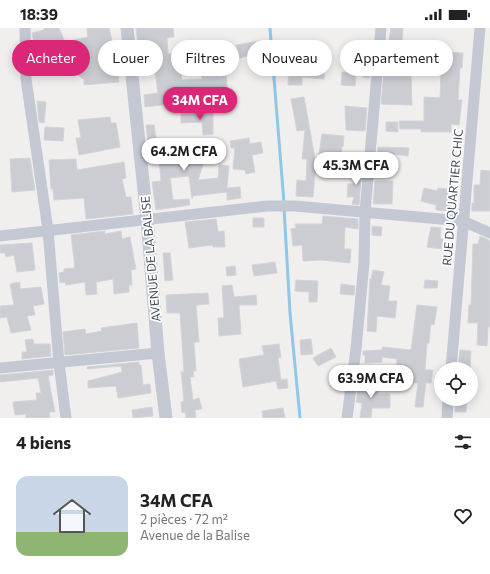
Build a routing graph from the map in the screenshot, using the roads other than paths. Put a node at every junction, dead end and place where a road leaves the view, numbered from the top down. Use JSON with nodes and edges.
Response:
{"nodes":[{"id":1,"x":25,"y":28,"type":"edge"},
{"id":2,"x":127,"y":28,"type":"edge"},
{"id":3,"x":381,"y":28,"type":"edge"},
{"id":4,"x":480,"y":28,"type":"edge"},
{"id":5,"x":365,"y":212,"type":"junction"},
{"id":6,"x":147,"y":219,"type":"junction"},
{"id":7,"x":463,"y":221,"type":"junction"},
{"id":8,"x":48,"y":230,"type":"junction"},
{"id":9,"x":490,"y":233,"type":"edge"},
{"id":10,"x":0,"y":236,"type":"edge"},
{"id":11,"x":158,"y":353,"type":"junction"},
{"id":12,"x":452,"y":362,"type":"edge"},
{"id":13,"x":59,"y":363,"type":"junction"},
{"id":14,"x":0,"y":368,"type":"edge"},
{"id":15,"x":448,"y":406,"type":"edge"},
{"id":16,"x":66,"y":418,"type":"edge"},
{"id":17,"x":166,"y":418,"type":"edge"},
{"id":18,"x":347,"y":418,"type":"edge"},
{"id":19,"x":447,"y":418,"type":"edge"}],
"edges":[{"from":1,"to":8,"type":"street"},
{"from":2,"to":6,"type":"street","name":"AVENUE DE LA BALISE"},
{"from":3,"to":5,"type":"street"},
{"from":4,"to":7,"type":"street","name":"RUE DU QUARTIER CHIC"},
{"from":5,"to":6,"type":"street"},
{"from":5,"to":7,"type":"street"},
{"from":5,"to":18,"type":"street"},
{"from":6,"to":8,"type":"street"},
{"from":6,"to":11,"type":"street","name":"AVENUE DE LA BALISE"},
{"from":7,"to":9,"type":"street"},
{"from":7,"to":12,"type":"street","name":"RUE DU QUARTIER CHIC"},
{"from":8,"to":10,"type":"street"},
{"from":8,"to":13,"type":"street"},
{"from":11,"to":13,"type":"street"},
{"from":11,"to":17,"type":"street","name":"AVENUE DE LA BALISE"},
{"from":13,"to":14,"type":"street"},
{"from":13,"to":16,"type":"street"},
{"from":15,"to":19,"type":"street"}]}
